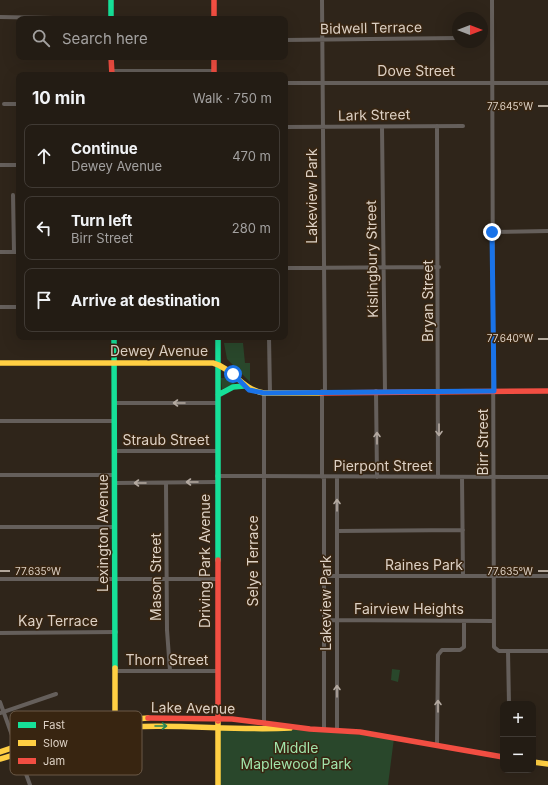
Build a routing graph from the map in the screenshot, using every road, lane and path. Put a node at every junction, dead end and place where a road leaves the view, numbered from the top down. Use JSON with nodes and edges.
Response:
{"nodes":[{"id":1,"x":111,"y":0,"type":"edge"},
{"id":2,"x":214,"y":0,"type":"edge"},
{"id":3,"x":322,"y":0,"type":"edge"},
{"id":4,"x":492,"y":0,"type":"edge"},
{"id":5,"x":111,"y":16,"type":"edge"},
{"id":6,"x":214,"y":16,"type":"edge"},
{"id":7,"x":0,"y":17,"type":"edge"},
{"id":8,"x":16,"y":17,"type":"edge"},
{"id":9,"x":452,"y":38,"type":"edge"},
{"id":10,"x":322,"y":39,"type":"junction"},
{"id":11,"x":288,"y":40,"type":"edge"},
{"id":12,"x":112,"y":60,"type":"edge"},
{"id":13,"x":214,"y":60,"type":"edge"},
{"id":14,"x":112,"y":72,"type":"edge"},
{"id":15,"x":214,"y":72,"type":"edge"},
{"id":16,"x":288,"y":83,"type":"edge"},
{"id":17,"x":322,"y":83,"type":"junction"},
{"id":18,"x":492,"y":83,"type":"junction"},
{"id":19,"x":548,"y":83,"type":"edge"},
{"id":20,"x":4,"y":104,"type":"dead end"},
{"id":21,"x":16,"y":104,"type":"edge"},
{"id":22,"x":437,"y":126,"type":"junction"},
{"id":23,"x":463,"y":126,"type":"dead end"},
{"id":24,"x":288,"y":127,"type":"edge"},
{"id":25,"x":323,"y":127,"type":"junction"},
{"id":26,"x":382,"y":127,"type":"junction"},
{"id":27,"x":0,"y":165,"type":"edge"},
{"id":28,"x":16,"y":165,"type":"edge"},
{"id":29,"x":13,"y":196,"type":"dead end"},
{"id":30,"x":548,"y":231,"type":"edge"},
{"id":31,"x":492,"y":232,"type":"junction"},
{"id":32,"x":0,"y":252,"type":"edge"},
{"id":33,"x":14,"y":252,"type":"joint"},
{"id":34,"x":383,"y":267,"type":"junction"},
{"id":35,"x":439,"y":267,"type":"junction"},
{"id":36,"x":288,"y":268,"type":"edge"},
{"id":37,"x":324,"y":268,"type":"junction"},
{"id":38,"x":0,"y":307,"type":"edge"},
{"id":39,"x":16,"y":307,"type":"edge"},
{"id":40,"x":114,"y":340,"type":"edge"},
{"id":41,"x":218,"y":340,"type":"edge"},
{"id":42,"x":269,"y":340,"type":"edge"},
{"id":43,"x":0,"y":363,"type":"edge"},
{"id":44,"x":114,"y":363,"type":"junction"},
{"id":45,"x":218,"y":363,"type":"junction"},
{"id":46,"x":244,"y":386,"type":"junction"},
{"id":47,"x":323,"y":391,"type":"junction"},
{"id":48,"x":376,"y":391,"type":"junction"},
{"id":49,"x":385,"y":391,"type":"junction"},
{"id":50,"x":439,"y":391,"type":"junction"},
{"id":51,"x":494,"y":391,"type":"junction"},
{"id":52,"x":548,"y":391,"type":"edge"},
{"id":53,"x":267,"y":393,"type":"junction"},
{"id":54,"x":218,"y":395,"type":"junction"},
{"id":55,"x":114,"y":403,"type":"junction"},
{"id":56,"x":218,"y":403,"type":"junction"},
{"id":57,"x":0,"y":421,"type":"edge"},
{"id":58,"x":114,"y":421,"type":"junction"},
{"id":59,"x":114,"y":451,"type":"junction"},
{"id":60,"x":217,"y":451,"type":"junction"},
{"id":61,"x":0,"y":475,"type":"edge"},
{"id":62,"x":115,"y":475,"type":"junction"},
{"id":63,"x":264,"y":476,"type":"junction"},
{"id":64,"x":323,"y":477,"type":"junction"},
{"id":65,"x":337,"y":477,"type":"junction"},
{"id":66,"x":377,"y":477,"type":"junction"},
{"id":67,"x":438,"y":477,"type":"junction"},
{"id":68,"x":462,"y":477,"type":"junction"},
{"id":69,"x":494,"y":477,"type":"junction"},
{"id":70,"x":548,"y":477,"type":"edge"},
{"id":71,"x":217,"y":479,"type":"junction"},
{"id":72,"x":115,"y":483,"type":"junction"},
{"id":73,"x":166,"y":483,"type":"junction"},
{"id":74,"x":0,"y":527,"type":"edge"},
{"id":75,"x":115,"y":527,"type":"junction"},
{"id":76,"x":463,"y":530,"type":"junction"},
{"id":77,"x":337,"y":531,"type":"junction"},
{"id":78,"x":324,"y":576,"type":"junction"},
{"id":79,"x":337,"y":576,"type":"junction"},
{"id":80,"x":463,"y":576,"type":"junction"},
{"id":81,"x":494,"y":576,"type":"junction"},
{"id":82,"x":548,"y":576,"type":"edge"},
{"id":83,"x":0,"y":579,"type":"edge"},
{"id":84,"x":115,"y":579,"type":"junction"},
{"id":85,"x":166,"y":579,"type":"junction"},
{"id":86,"x":218,"y":579,"type":"junction"},
{"id":87,"x":324,"y":620,"type":"junction"},
{"id":88,"x":337,"y":620,"type":"junction"},
{"id":89,"x":464,"y":620,"type":"junction"},
{"id":90,"x":494,"y":621,"type":"junction"},
{"id":91,"x":116,"y":632,"type":"junction"},
{"id":92,"x":0,"y":633,"type":"edge"},
{"id":93,"x":508,"y":651,"type":"junction"},
{"id":94,"x":548,"y":651,"type":"edge"},
{"id":95,"x":116,"y":671,"type":"junction"},
{"id":96,"x":170,"y":671,"type":"junction"},
{"id":97,"x":218,"y":671,"type":"junction"},
{"id":98,"x":56,"y":694,"type":"dead end"},
{"id":99,"x":509,"y":701,"type":"edge"},
{"id":100,"x":0,"y":702,"type":"edge"},
{"id":101,"x":116,"y":711,"type":"edge"},
{"id":102,"x":2,"y":712,"type":"edge"},
{"id":103,"x":142,"y":719,"type":"edge"},
{"id":104,"x":218,"y":719,"type":"junction"},
{"id":105,"x":264,"y":722,"type":"junction"},
{"id":106,"x":142,"y":726,"type":"edge"},
{"id":107,"x":218,"y":726,"type":"junction"},
{"id":108,"x":294,"y":727,"type":"junction"},
{"id":109,"x":264,"y":728,"type":"junction"},
{"id":110,"x":324,"y":729,"type":"junction"},
{"id":111,"x":337,"y":730,"type":"junction"},
{"id":112,"x":10,"y":731,"type":"edge"},
{"id":113,"x":437,"y":745,"type":"junction"},
{"id":114,"x":10,"y":748,"type":"edge"},
{"id":115,"x":0,"y":752,"type":"edge"},
{"id":116,"x":10,"y":756,"type":"edge"},
{"id":117,"x":500,"y":756,"type":"edge"},
{"id":118,"x":0,"y":759,"type":"edge"},
{"id":119,"x":536,"y":762,"type":"edge"},
{"id":120,"x":548,"y":764,"type":"edge"},
{"id":121,"x":27,"y":775,"type":"edge"},
{"id":122,"x":30,"y":785,"type":"edge"},
{"id":123,"x":218,"y":785,"type":"edge"}],
"edges":[{"from":1,"to":5,"type":"main road"},
{"from":2,"to":6,"type":"main road"},
{"from":3,"to":10,"type":"street","name":"Lakeview Park"},
{"from":4,"to":18,"type":"street","name":"Birr Street"},
{"from":7,"to":8,"type":"street"},
{"from":9,"to":10,"type":"street","name":"Bidwell Terrace"},
{"from":10,"to":11,"type":"street","name":"Bidwell Terrace"},
{"from":10,"to":17,"type":"street","name":"Lakeview Park"},
{"from":12,"to":14,"type":"main road"},
{"from":13,"to":15,"type":"main road"},
{"from":16,"to":17,"type":"street","name":"Dove Street"},
{"from":17,"to":18,"type":"street","name":"Dove Street"},
{"from":17,"to":25,"type":"street","name":"Lakeview Park"},
{"from":18,"to":19,"type":"street","name":"Dove Street"},
{"from":18,"to":31,"type":"street","name":"Birr Street"},
{"from":20,"to":21,"type":"street"},
{"from":22,"to":23,"type":"street","name":"Lark Street"},
{"from":22,"to":26,"type":"street","name":"Lark Street"},
{"from":22,"to":35,"type":"street","name":"Bryan Street"},
{"from":24,"to":25,"type":"street","name":"Lark Street"},
{"from":25,"to":26,"type":"street","name":"Lark Street"},
{"from":25,"to":37,"type":"street","name":"Lakeview Park"},
{"from":26,"to":34,"type":"street","name":"Kislingbury Street"},
{"from":27,"to":28,"type":"street"},
{"from":29,"to":33,"type":"street"},
{"from":30,"to":31,"type":"street"},
{"from":31,"to":51,"type":"street","name":"Birr Street"},
{"from":32,"to":33,"type":"street"},
{"from":34,"to":35,"type":"street"},
{"from":34,"to":37,"type":"street"},
{"from":34,"to":49,"type":"street","name":"Kislingbury Street"},
{"from":35,"to":50,"type":"street","name":"Bryan Street"},
{"from":36,"to":37,"type":"street"},
{"from":37,"to":47,"type":"street","name":"Lakeview Park"},
{"from":38,"to":39,"type":"street"},
{"from":40,"to":44,"type":"main road","name":"Lexington Avenue"},
{"from":41,"to":45,"type":"main road","name":"Driving Park Avenue"},
{"from":42,"to":53,"type":"street","name":"Selye Terrace"},
{"from":43,"to":44,"type":"main road","name":"Dewey Avenue"},
{"from":44,"to":45,"type":"main road","name":"Dewey Avenue"},
{"from":44,"to":55,"type":"main road","name":"Lexington Avenue"},
{"from":45,"to":46,"type":"main road","name":"Dewey Avenue"},
{"from":45,"to":54,"type":"main road","name":"Driving Park Avenue"},
{"from":46,"to":53,"type":"main road","name":"Dewey Avenue"},
{"from":46,"to":54,"type":"main road"},
{"from":47,"to":48,"type":"main road","name":"Dewey Avenue"},
{"from":47,"to":53,"type":"main road","name":"Dewey Avenue"},
{"from":47,"to":64,"type":"street","name":"Lakeview Park"},
{"from":48,"to":49,"type":"main road","name":"Dewey Avenue"},
{"from":66,"to":48,"type":"street","one_way":true},
{"from":49,"to":50,"type":"main road","name":"Dewey Avenue"},
{"from":50,"to":51,"type":"main road","name":"Dewey Avenue"},
{"from":50,"to":67,"type":"street","name":"Bryan Street","one_way":true},
{"from":51,"to":52,"type":"main road","name":"Dewey Avenue"},
{"from":51,"to":69,"type":"street","name":"Birr Street"},
{"from":53,"to":63,"type":"street","name":"Selye Terrace"},
{"from":54,"to":56,"type":"main road","name":"Driving Park Avenue"},
{"from":56,"to":55,"type":"street","one_way":true},
{"from":55,"to":58,"type":"main road","name":"Lexington Avenue"},
{"from":56,"to":60,"type":"main road","name":"Driving Park Avenue"},
{"from":57,"to":58,"type":"street"},
{"from":58,"to":59,"type":"main road","name":"Lexington Avenue"},
{"from":59,"to":60,"type":"street","name":"Straub Street"},
{"from":59,"to":62,"type":"main road","name":"Lexington Avenue"},
{"from":60,"to":71,"type":"main road","name":"Driving Park Avenue"},
{"from":61,"to":62,"type":"street"},
{"from":62,"to":72,"type":"main road","name":"Lexington Avenue"},
{"from":63,"to":64,"type":"street","name":"Pierpont Street"},
{"from":63,"to":71,"type":"street","name":"Pierpont Street"},
{"from":63,"to":105,"type":"street","name":"Selye Terrace"},
{"from":64,"to":65,"type":"street","name":"Pierpont Street"},
{"from":64,"to":78,"type":"street","name":"Lakeview Park"},
{"from":65,"to":66,"type":"street","name":"Pierpont Street"},
{"from":77,"to":65,"type":"street","name":"Lakeview Park","one_way":true},
{"from":66,"to":67,"type":"street","name":"Pierpont Street"},
{"from":67,"to":68,"type":"street","name":"Pierpont Street"},
{"from":68,"to":69,"type":"street","name":"Pierpont Street"},
{"from":68,"to":76,"type":"street"},
{"from":69,"to":70,"type":"street","name":"Pierpont Street"},
{"from":69,"to":81,"type":"street","name":"Birr Street"},
{"from":71,"to":73,"type":"street","name":"Pierpont Street","one_way":true},
{"from":71,"to":86,"type":"main road","name":"Driving Park Avenue"},
{"from":73,"to":72,"type":"street","name":"Pierpont Street","one_way":true},
{"from":72,"to":75,"type":"main road","name":"Lexington Avenue"},
{"from":73,"to":85,"type":"street","name":"Mason Street"},
{"from":74,"to":75,"type":"street"},
{"from":75,"to":84,"type":"main road","name":"Lexington Avenue"},
{"from":76,"to":77,"type":"street"},
{"from":76,"to":80,"type":"street"},
{"from":77,"to":79,"type":"street","name":"Lakeview Park"},
{"from":78,"to":79,"type":"street","name":"Raines Park"},
{"from":78,"to":87,"type":"street","name":"Lakeview Park"},
{"from":79,"to":80,"type":"street","name":"Raines Park"},
{"from":79,"to":88,"type":"street","name":"Lakeview Park"},
{"from":80,"to":81,"type":"street","name":"Raines Park"},
{"from":81,"to":82,"type":"street","name":"Raines Park"},
{"from":81,"to":90,"type":"street","name":"Birr Street"},
{"from":83,"to":84,"type":"street"},
{"from":84,"to":85,"type":"street"},
{"from":84,"to":91,"type":"main road","name":"Lexington Avenue"},
{"from":85,"to":86,"type":"street"},
{"from":85,"to":96,"type":"street","name":"Mason Street"},
{"from":86,"to":97,"type":"main road","name":"Driving Park Avenue"},
{"from":87,"to":88,"type":"street","name":"Fairview Heights"},
{"from":87,"to":110,"type":"street","name":"Lakeview Park"},
{"from":88,"to":89,"type":"street","name":"Fairview Heights"},
{"from":111,"to":88,"type":"street","name":"Lakeview Park","one_way":true},
{"from":89,"to":90,"type":"street","name":"Fairview Heights"},
{"from":113,"to":89,"type":"street","one_way":true},
{"from":90,"to":93,"type":"street","name":"Birr Street"},
{"from":91,"to":92,"type":"street","name":"Kay Terrace"},
{"from":91,"to":95,"type":"main road","name":"Lexington Avenue"},
{"from":93,"to":94,"type":"street"},
{"from":93,"to":99,"type":"street"},
{"from":95,"to":96,"type":"street","name":"Thorn Street"},
{"from":95,"to":101,"type":"main road","name":"Lexington Avenue"},
{"from":96,"to":97,"type":"street","name":"Thorn Street"},
{"from":97,"to":104,"type":"main road","name":"Driving Park Avenue"},
{"from":98,"to":102,"type":"street"},
{"from":100,"to":102,"type":"street"},
{"from":102,"to":112,"type":"street"},
{"from":103,"to":104,"type":"main road","name":"Lake Avenue"},
{"from":104,"to":105,"type":"main road","name":"Lake Avenue"},
{"from":104,"to":107,"type":"main road","name":"Driving Park Avenue"},
{"from":105,"to":108,"type":"main road","name":"Lake Avenue"},
{"from":105,"to":109,"type":"street","name":"Selye Terrace"},
{"from":106,"to":107,"type":"main road","name":"Lake Avenue","one_way":true},
{"from":107,"to":109,"type":"main road","name":"Lake Avenue"},
{"from":107,"to":123,"type":"main road","name":"Driving Park Avenue"},
{"from":108,"to":109,"type":"main road","name":"Lake Avenue"},
{"from":108,"to":110,"type":"main road","name":"Lake Avenue"},
{"from":110,"to":111,"type":"main road","name":"Lake Avenue"},
{"from":111,"to":113,"type":"main road","name":"Lake Avenue"},
{"from":113,"to":117,"type":"main road","name":"Lake Avenue"},
{"from":114,"to":115,"type":"main road","name":"Lake Avenue"},
{"from":116,"to":118,"type":"main road","name":"Lake Avenue"},
{"from":119,"to":120,"type":"main road"},
{"from":121,"to":122,"type":"street"}]}
